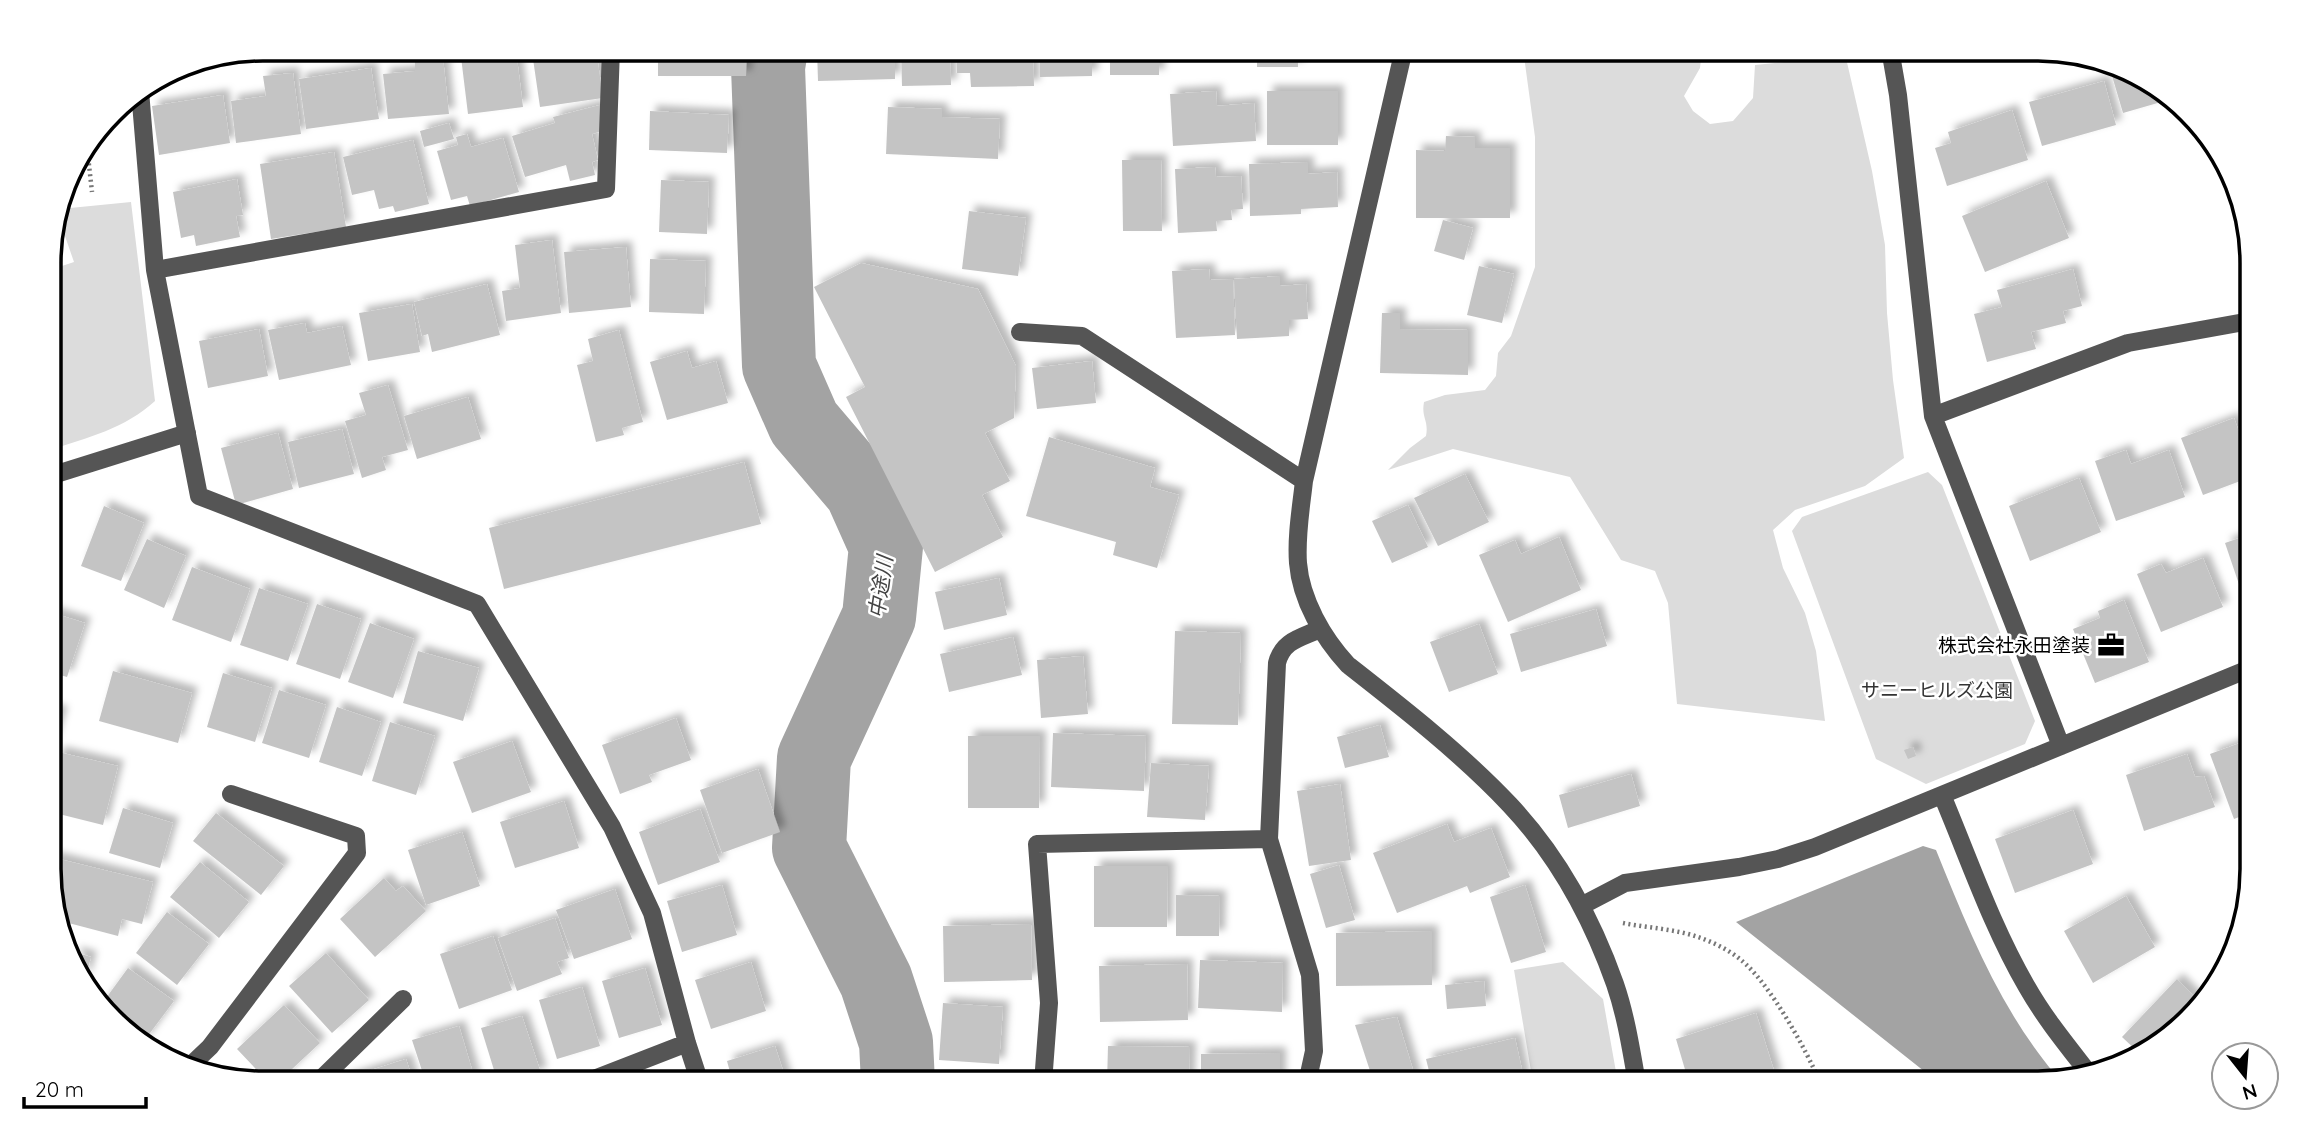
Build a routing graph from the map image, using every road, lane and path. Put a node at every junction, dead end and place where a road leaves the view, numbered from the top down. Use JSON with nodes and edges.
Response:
{"nodes":[{"id":1,"x":1401,"y":61,"type":"edge"},
{"id":2,"x":1892,"y":61,"type":"edge"},
{"id":3,"x":611,"y":62,"type":"edge"},
{"id":4,"x":141,"y":103,"type":"edge"},
{"id":5,"x":89,"y":161,"type":"edge"},
{"id":6,"x":92,"y":192,"type":"dead end"},
{"id":7,"x":155,"y":270,"type":"junction"},
{"id":8,"x":2240,"y":323,"type":"edge"},
{"id":9,"x":1020,"y":332,"type":"dead end"},
{"id":10,"x":1933,"y":416,"type":"junction"},
{"id":11,"x":187,"y":433,"type":"junction"},
{"id":12,"x":62,"y":473,"type":"edge"},
{"id":13,"x":1304,"y":481,"type":"junction"},
{"id":14,"x":1320,"y":629,"type":"junction"},
{"id":15,"x":2240,"y":673,"type":"edge"},
{"id":16,"x":2061,"y":746,"type":"junction"},
{"id":17,"x":231,"y":794,"type":"dead end"},
{"id":18,"x":1942,"y":795,"type":"junction"},
{"id":19,"x":1269,"y":839,"type":"junction"},
{"id":20,"x":1581,"y":906,"type":"junction"},
{"id":21,"x":403,"y":999,"type":"dead end"},
{"id":22,"x":687,"y":1043,"type":"junction"},
{"id":23,"x":197,"y":1060,"type":"edge"},
{"id":24,"x":2083,"y":1065,"type":"edge"},
{"id":25,"x":1310,"y":1070,"type":"edge"},
{"id":26,"x":1635,"y":1070,"type":"edge"},
{"id":27,"x":1813,"y":1070,"type":"edge"},
{"id":28,"x":329,"y":1071,"type":"edge"},
{"id":29,"x":615,"y":1071,"type":"edge"},
{"id":30,"x":696,"y":1071,"type":"edge"},
{"id":31,"x":1044,"y":1071,"type":"edge"}],
"edges":[{"from":1,"to":13,"type":"street"},
{"from":2,"to":10,"type":"street"},
{"from":3,"to":7,"type":"street"},
{"from":4,"to":7,"type":"street"},
{"from":5,"to":6,"type":"path"},
{"from":7,"to":11,"type":"street"},
{"from":8,"to":10,"type":"street"},
{"from":9,"to":13,"type":"street"},
{"from":10,"to":16,"type":"street"},
{"from":11,"to":12,"type":"street"},
{"from":11,"to":22,"type":"street"},
{"from":13,"to":14,"type":"street"},
{"from":14,"to":19,"type":"street"},
{"from":14,"to":20,"type":"street"},
{"from":15,"to":16,"type":"street"},
{"from":16,"to":18,"type":"street"},
{"from":17,"to":23,"type":"street"},
{"from":18,"to":20,"type":"street"},
{"from":18,"to":24,"type":"street"},
{"from":19,"to":25,"type":"street"},
{"from":19,"to":31,"type":"street"},
{"from":20,"to":26,"type":"street"},
{"from":20,"to":27,"type":"path"},
{"from":21,"to":28,"type":"street"},
{"from":22,"to":29,"type":"street"},
{"from":22,"to":30,"type":"street"}]}
